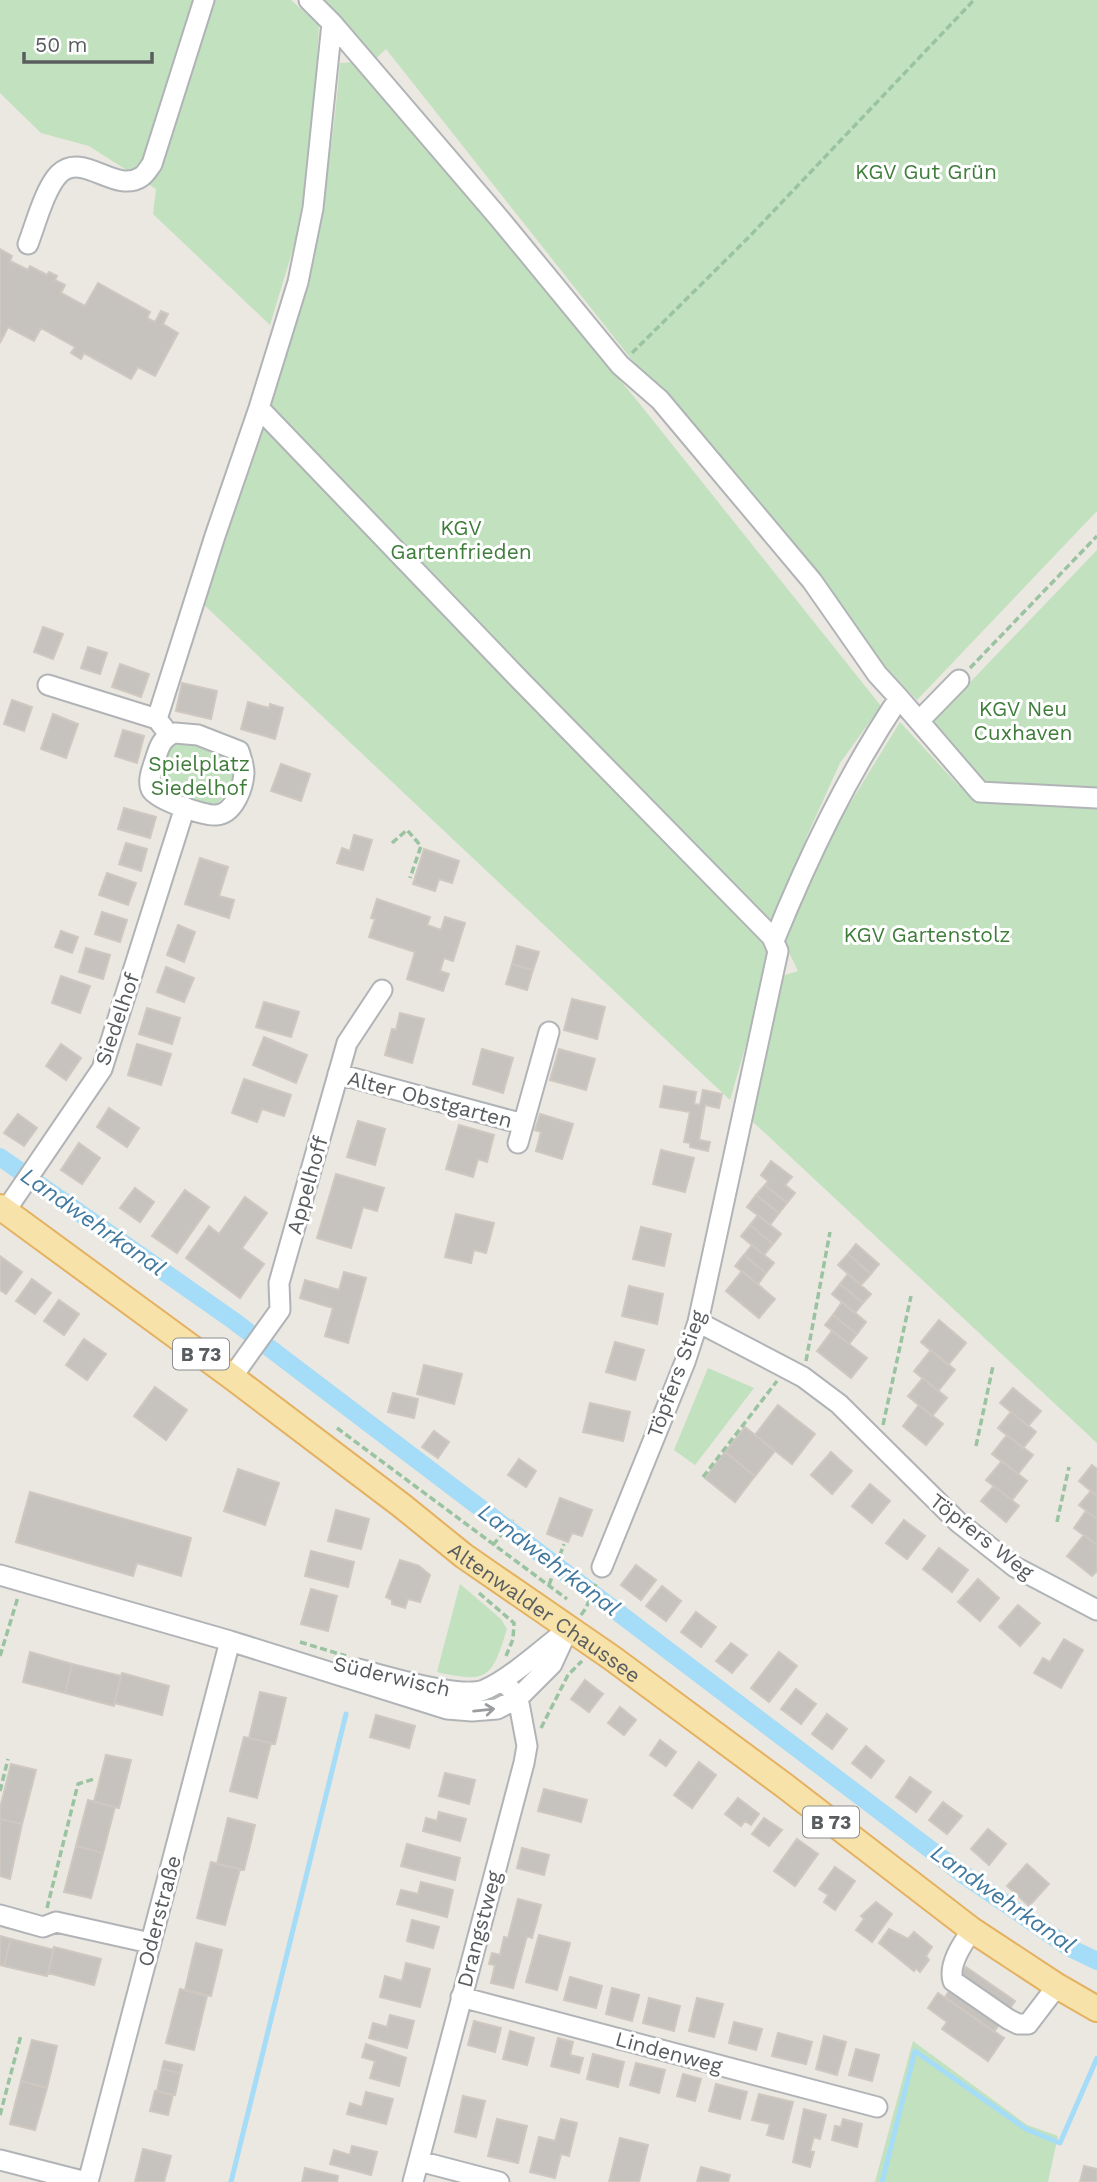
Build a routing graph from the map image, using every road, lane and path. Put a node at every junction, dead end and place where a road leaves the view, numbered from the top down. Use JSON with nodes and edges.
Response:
{"nodes":[{"id":1,"x":204,"y":0,"type":"edge"},
{"id":2,"x":309,"y":0,"type":"edge"},
{"id":3,"x":974,"y":0,"type":"edge"},
{"id":4,"x":332,"y":23,"type":"junction"},
{"id":5,"x":28,"y":244,"type":"dead end"},
{"id":6,"x":620,"y":365,"type":"junction"},
{"id":7,"x":259,"y":408,"type":"junction"},
{"id":8,"x":1097,"y":536,"type":"edge"},
{"id":9,"x":959,"y":680,"type":"joint"},
{"id":10,"x":48,"y":685,"type":"dead end"},
{"id":11,"x":899,"y":698,"type":"junction"},
{"id":12,"x":919,"y":721,"type":"junction"},
{"id":13,"x":163,"y":727,"type":"junction"},
{"id":14,"x":1097,"y":797,"type":"edge"},
{"id":15,"x":185,"y":807,"type":"junction"},
{"id":16,"x":392,"y":843,"type":"dead end"},
{"id":17,"x":410,"y":878,"type":"dead end"},
{"id":18,"x":774,"y":941,"type":"junction"},
{"id":19,"x":382,"y":989,"type":"dead end"},
{"id":20,"x":549,"y":1032,"type":"dead end"},
{"id":21,"x":338,"y":1074,"type":"junction"},
{"id":22,"x":3,"y":1208,"type":"edge"},
{"id":23,"x":830,"y":1232,"type":"dead end"},
{"id":24,"x":911,"y":1296,"type":"dead end"},
{"id":25,"x":698,"y":1322,"type":"junction"},
{"id":26,"x":993,"y":1366,"type":"dead end"},
{"id":27,"x":795,"y":1373,"type":"junction"},
{"id":28,"x":232,"y":1377,"type":"junction"},
{"id":29,"x":879,"y":1445,"type":"junction"},
{"id":30,"x":976,"y":1446,"type":"dead end"},
{"id":31,"x":1069,"y":1467,"type":"dead end"},
{"id":32,"x":703,"y":1477,"type":"dead end"},
{"id":33,"x":513,"y":1520,"type":"dead end"},
{"id":34,"x":1057,"y":1522,"type":"dead end"},
{"id":35,"x":564,"y":1544,"type":"dead end"},
{"id":36,"x":493,"y":1545,"type":"dead end"},
{"id":37,"x":601,"y":1573,"type":"joint"},
{"id":38,"x":0,"y":1575,"type":"edge"},
{"id":39,"x":548,"y":1586,"type":"dead end"},
{"id":40,"x":18,"y":1597,"type":"dead end"},
{"id":41,"x":586,"y":1608,"type":"dead end"},
{"id":42,"x":1097,"y":1610,"type":"edge"},
{"id":43,"x":568,"y":1629,"type":"junction"},
{"id":44,"x":230,"y":1641,"type":"junction"},
{"id":45,"x":0,"y":1656,"type":"edge"},
{"id":46,"x":503,"y":1680,"type":"junction"},
{"id":47,"x":518,"y":1698,"type":"junction"},
{"id":48,"x":8,"y":1759,"type":"dead end"},
{"id":49,"x":94,"y":1779,"type":"dead end"},
{"id":50,"x":0,"y":1790,"type":"edge"},
{"id":51,"x":0,"y":1916,"type":"edge"},
{"id":52,"x":43,"y":1927,"type":"junction"},
{"id":53,"x":972,"y":1930,"type":"junction"},
{"id":54,"x":150,"y":1943,"type":"junction"},
{"id":55,"x":1057,"y":1986,"type":"junction"},
{"id":56,"x":461,"y":1997,"type":"junction"},
{"id":57,"x":1097,"y":2009,"type":"edge"},
{"id":58,"x":21,"y":2035,"type":"dead end"},
{"id":59,"x":877,"y":2107,"type":"dead end"},
{"id":60,"x":0,"y":2115,"type":"edge"},
{"id":61,"x":0,"y":2160,"type":"edge"},
{"id":62,"x":419,"y":2161,"type":"junction"},
{"id":63,"x":87,"y":2182,"type":"edge"},
{"id":64,"x":413,"y":2182,"type":"edge"},
{"id":65,"x":499,"y":2182,"type":"edge"}],
"edges":[{"from":1,"to":5,"type":"street"},
{"from":2,"to":4,"type":"street"},
{"from":3,"to":6,"type":"path"},
{"from":4,"to":6,"type":"street"},
{"from":4,"to":7,"type":"street"},
{"from":6,"to":11,"type":"street"},
{"from":7,"to":13,"type":"street"},
{"from":7,"to":18,"type":"street"},
{"from":8,"to":9,"type":"path"},
{"from":9,"to":12,"type":"street"},
{"from":10,"to":13,"type":"street"},
{"from":11,"to":12,"type":"street"},
{"from":11,"to":18,"type":"street"},
{"from":12,"to":14,"type":"street"},
{"from":13,"to":15,"type":"street"},
{"from":13,"to":15,"type":"street"},
{"from":15,"to":22,"type":"street","name":"Siedelhof"},
{"from":16,"to":17,"type":"path"},
{"from":18,"to":25,"type":"street","name":"Töpfers Stieg"},
{"from":19,"to":21,"type":"street","name":"Appelhoff"},
{"from":20,"to":21,"type":"street","name":"Alter Obstgarten"},
{"from":21,"to":28,"type":"street","name":"Appelhoff"},
{"from":22,"to":28,"type":"main road","name":"Altenwalder Chaussee","number":"B 73"},
{"from":23,"to":27,"type":"path"},
{"from":24,"to":29,"type":"path"},
{"from":25,"to":27,"type":"street","name":"Töpfers Weg"},
{"from":25,"to":37,"type":"street","name":"Töpfers Stieg"},
{"from":26,"to":30,"type":"path"},
{"from":27,"to":29,"type":"street","name":"Töpfers Weg"},
{"from":27,"to":32,"type":"path"},
{"from":28,"to":43,"type":"main road","name":"Altenwalder Chaussee","number":"B 73"},
{"from":29,"to":42,"type":"street","name":"Töpfers Weg"},
{"from":31,"to":34,"type":"path"},
{"from":33,"to":36,"type":"path"},
{"from":35,"to":39,"type":"path"},
{"from":37,"to":41,"type":"path"},
{"from":38,"to":44,"type":"street","name":"Süderwisch"},
{"from":40,"to":45,"type":"path"},
{"from":43,"to":46,"type":"street","name":"Süderwisch"},
{"from":43,"to":47,"type":"street","name":"Süderwisch"},
{"from":43,"to":53,"type":"main road","name":"Altenwalder Chaussee","number":"B 73"},
{"from":44,"to":46,"type":"street","name":"Süderwisch"},
{"from":44,"to":47,"type":"street","name":"Süderwisch","one_way":true},
{"from":44,"to":54,"type":"street","name":"Oderstraße"},
{"from":46,"to":47,"type":"street","name":"Drangstweg"},
{"from":47,"to":56,"type":"street","name":"Drangstweg"},
{"from":48,"to":50,"type":"path"},
{"from":49,"to":52,"type":"path"},
{"from":51,"to":52,"type":"street"},
{"from":52,"to":54,"type":"street"},
{"from":53,"to":55,"type":"main road","name":"Altenwalder Chaussee","number":"B 73"},
{"from":53,"to":55,"type":"street"},
{"from":54,"to":63,"type":"street","name":"Oderstraße"},
{"from":55,"to":57,"type":"main road","name":"Altenwalder Chaussee","number":"B 73"},
{"from":56,"to":59,"type":"street","name":"Lindenweg"},
{"from":56,"to":62,"type":"street","name":"Drangstweg"},
{"from":58,"to":60,"type":"path"},
{"from":61,"to":63,"type":"street"},
{"from":62,"to":64,"type":"street","name":"Drangstweg"},
{"from":62,"to":65,"type":"street"}]}
